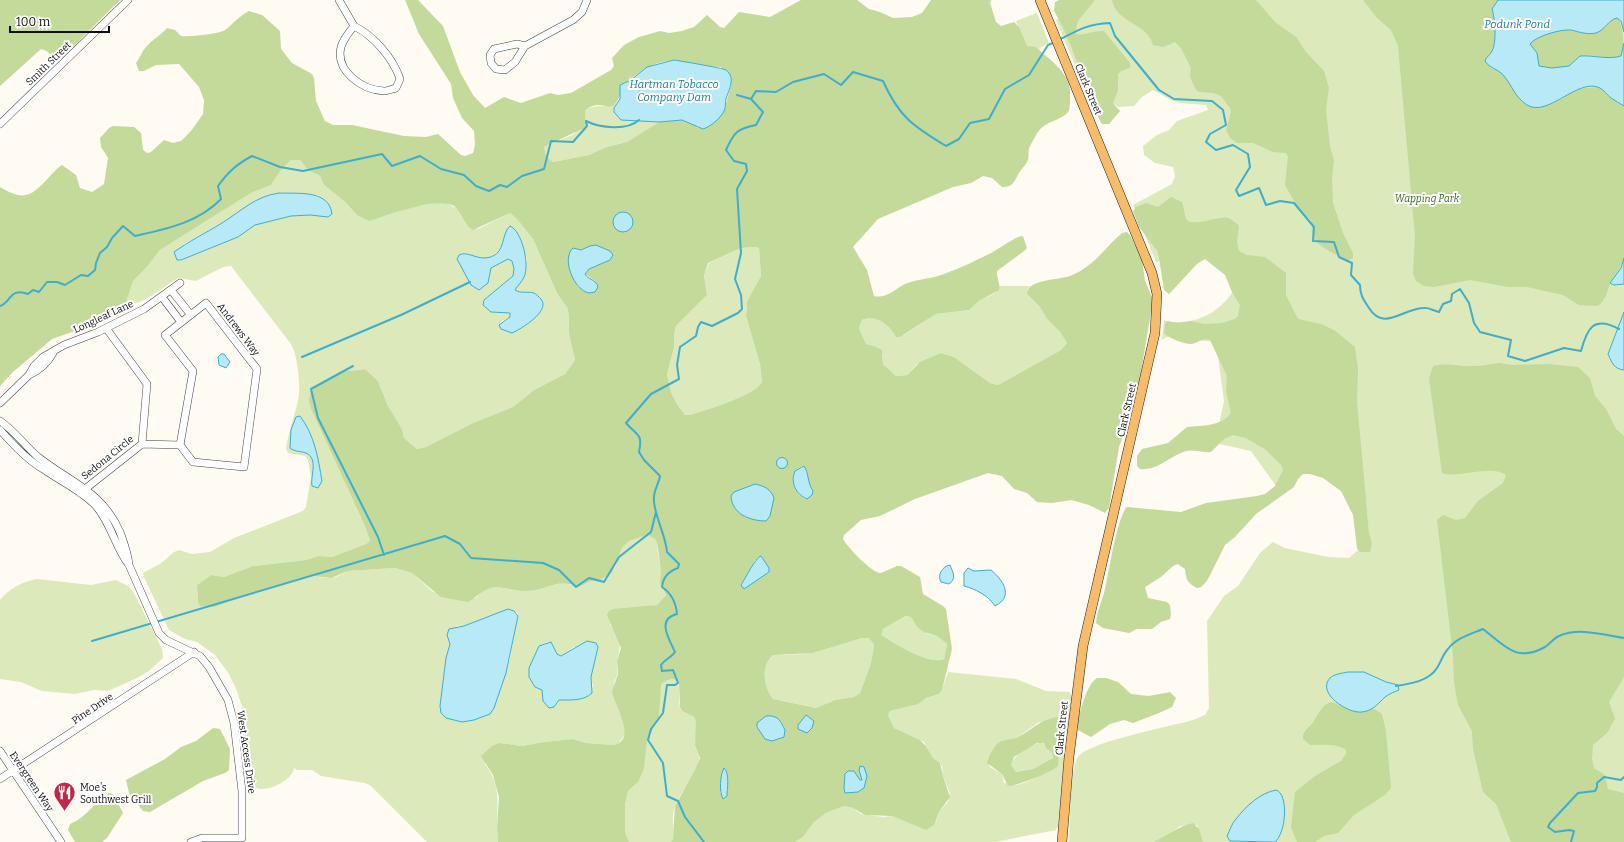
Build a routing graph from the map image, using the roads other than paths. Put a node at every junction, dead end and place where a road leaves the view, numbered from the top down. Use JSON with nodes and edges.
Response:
{"nodes":[{"id":1,"x":128,"y":0,"type":"edge"},
{"id":2,"x":339,"y":0,"type":"edge"},
{"id":3,"x":587,"y":0,"type":"edge"},
{"id":4,"x":1040,"y":0,"type":"edge"},
{"id":5,"x":354,"y":26,"type":"junction"},
{"id":6,"x":525,"y":46,"type":"junction"},
{"id":7,"x":0,"y":124,"type":"edge"},
{"id":8,"x":180,"y":284,"type":"dead end"},
{"id":9,"x":171,"y":290,"type":"junction"},
{"id":10,"x":162,"y":297,"type":"junction"},
{"id":11,"x":191,"y":315,"type":"junction"},
{"id":12,"x":181,"y":322,"type":"junction"},
{"id":13,"x":106,"y":328,"type":"junction"},
{"id":14,"x":0,"y":403,"type":"edge"},
{"id":15,"x":0,"y":421,"type":"edge"},
{"id":16,"x":0,"y":430,"type":"edge"},
{"id":17,"x":142,"y":444,"type":"junction"},
{"id":18,"x":180,"y":446,"type":"junction"},
{"id":19,"x":83,"y":490,"type":"junction"},
{"id":20,"x":194,"y":652,"type":"junction"},
{"id":21,"x":0,"y":751,"type":"edge"},
{"id":22,"x":14,"y":770,"type":"junction"},
{"id":23,"x":0,"y":779,"type":"edge"},
{"id":24,"x":209,"y":841,"type":"edge"},
{"id":25,"x":61,"y":842,"type":"edge"},
{"id":26,"x":191,"y":842,"type":"edge"},
{"id":27,"x":1062,"y":842,"type":"edge"}],
"edges":[{"from":1,"to":7,"type":"street","name":"Smith Street"},
{"from":2,"to":5,"type":"street"},
{"from":3,"to":6,"type":"street"},
{"from":4,"to":27,"type":"main road","name":"Clark Street"},
{"from":5,"to":5,"type":"street"},
{"from":6,"to":6,"type":"street"},
{"from":8,"to":9,"type":"street","name":"Longleaf Lane"},
{"from":9,"to":10,"type":"street","name":"Longleaf Lane"},
{"from":9,"to":11,"type":"street"},
{"from":10,"to":12,"type":"street"},
{"from":10,"to":13,"type":"street","name":"Longleaf Lane"},
{"from":11,"to":12,"type":"street","name":"Andrews Way"},
{"from":11,"to":18,"type":"street","name":"Andrews Way"},
{"from":12,"to":18,"type":"street","name":"Andrews Way"},
{"from":13,"to":14,"type":"street","name":"Longleaf Lane"},
{"from":13,"to":17,"type":"street","name":"Sedona Circle"},
{"from":15,"to":19,"type":"street","name":"West Access Drive"},
{"from":16,"to":19,"type":"street","name":"West Access Drive"},
{"from":17,"to":18,"type":"street"},
{"from":17,"to":19,"type":"street","name":"Sedona Circle"},
{"from":19,"to":20,"type":"street","name":"West Access Drive"},
{"from":20,"to":22,"type":"street","name":"Pine Drive"},
{"from":20,"to":24,"type":"street","name":"West Access Drive"},
{"from":21,"to":22,"type":"street","name":"Evergreen Way"},
{"from":22,"to":23,"type":"street","name":"Pine Drive"},
{"from":22,"to":25,"type":"street","name":"Evergreen Way"},
{"from":24,"to":26,"type":"street"}]}
